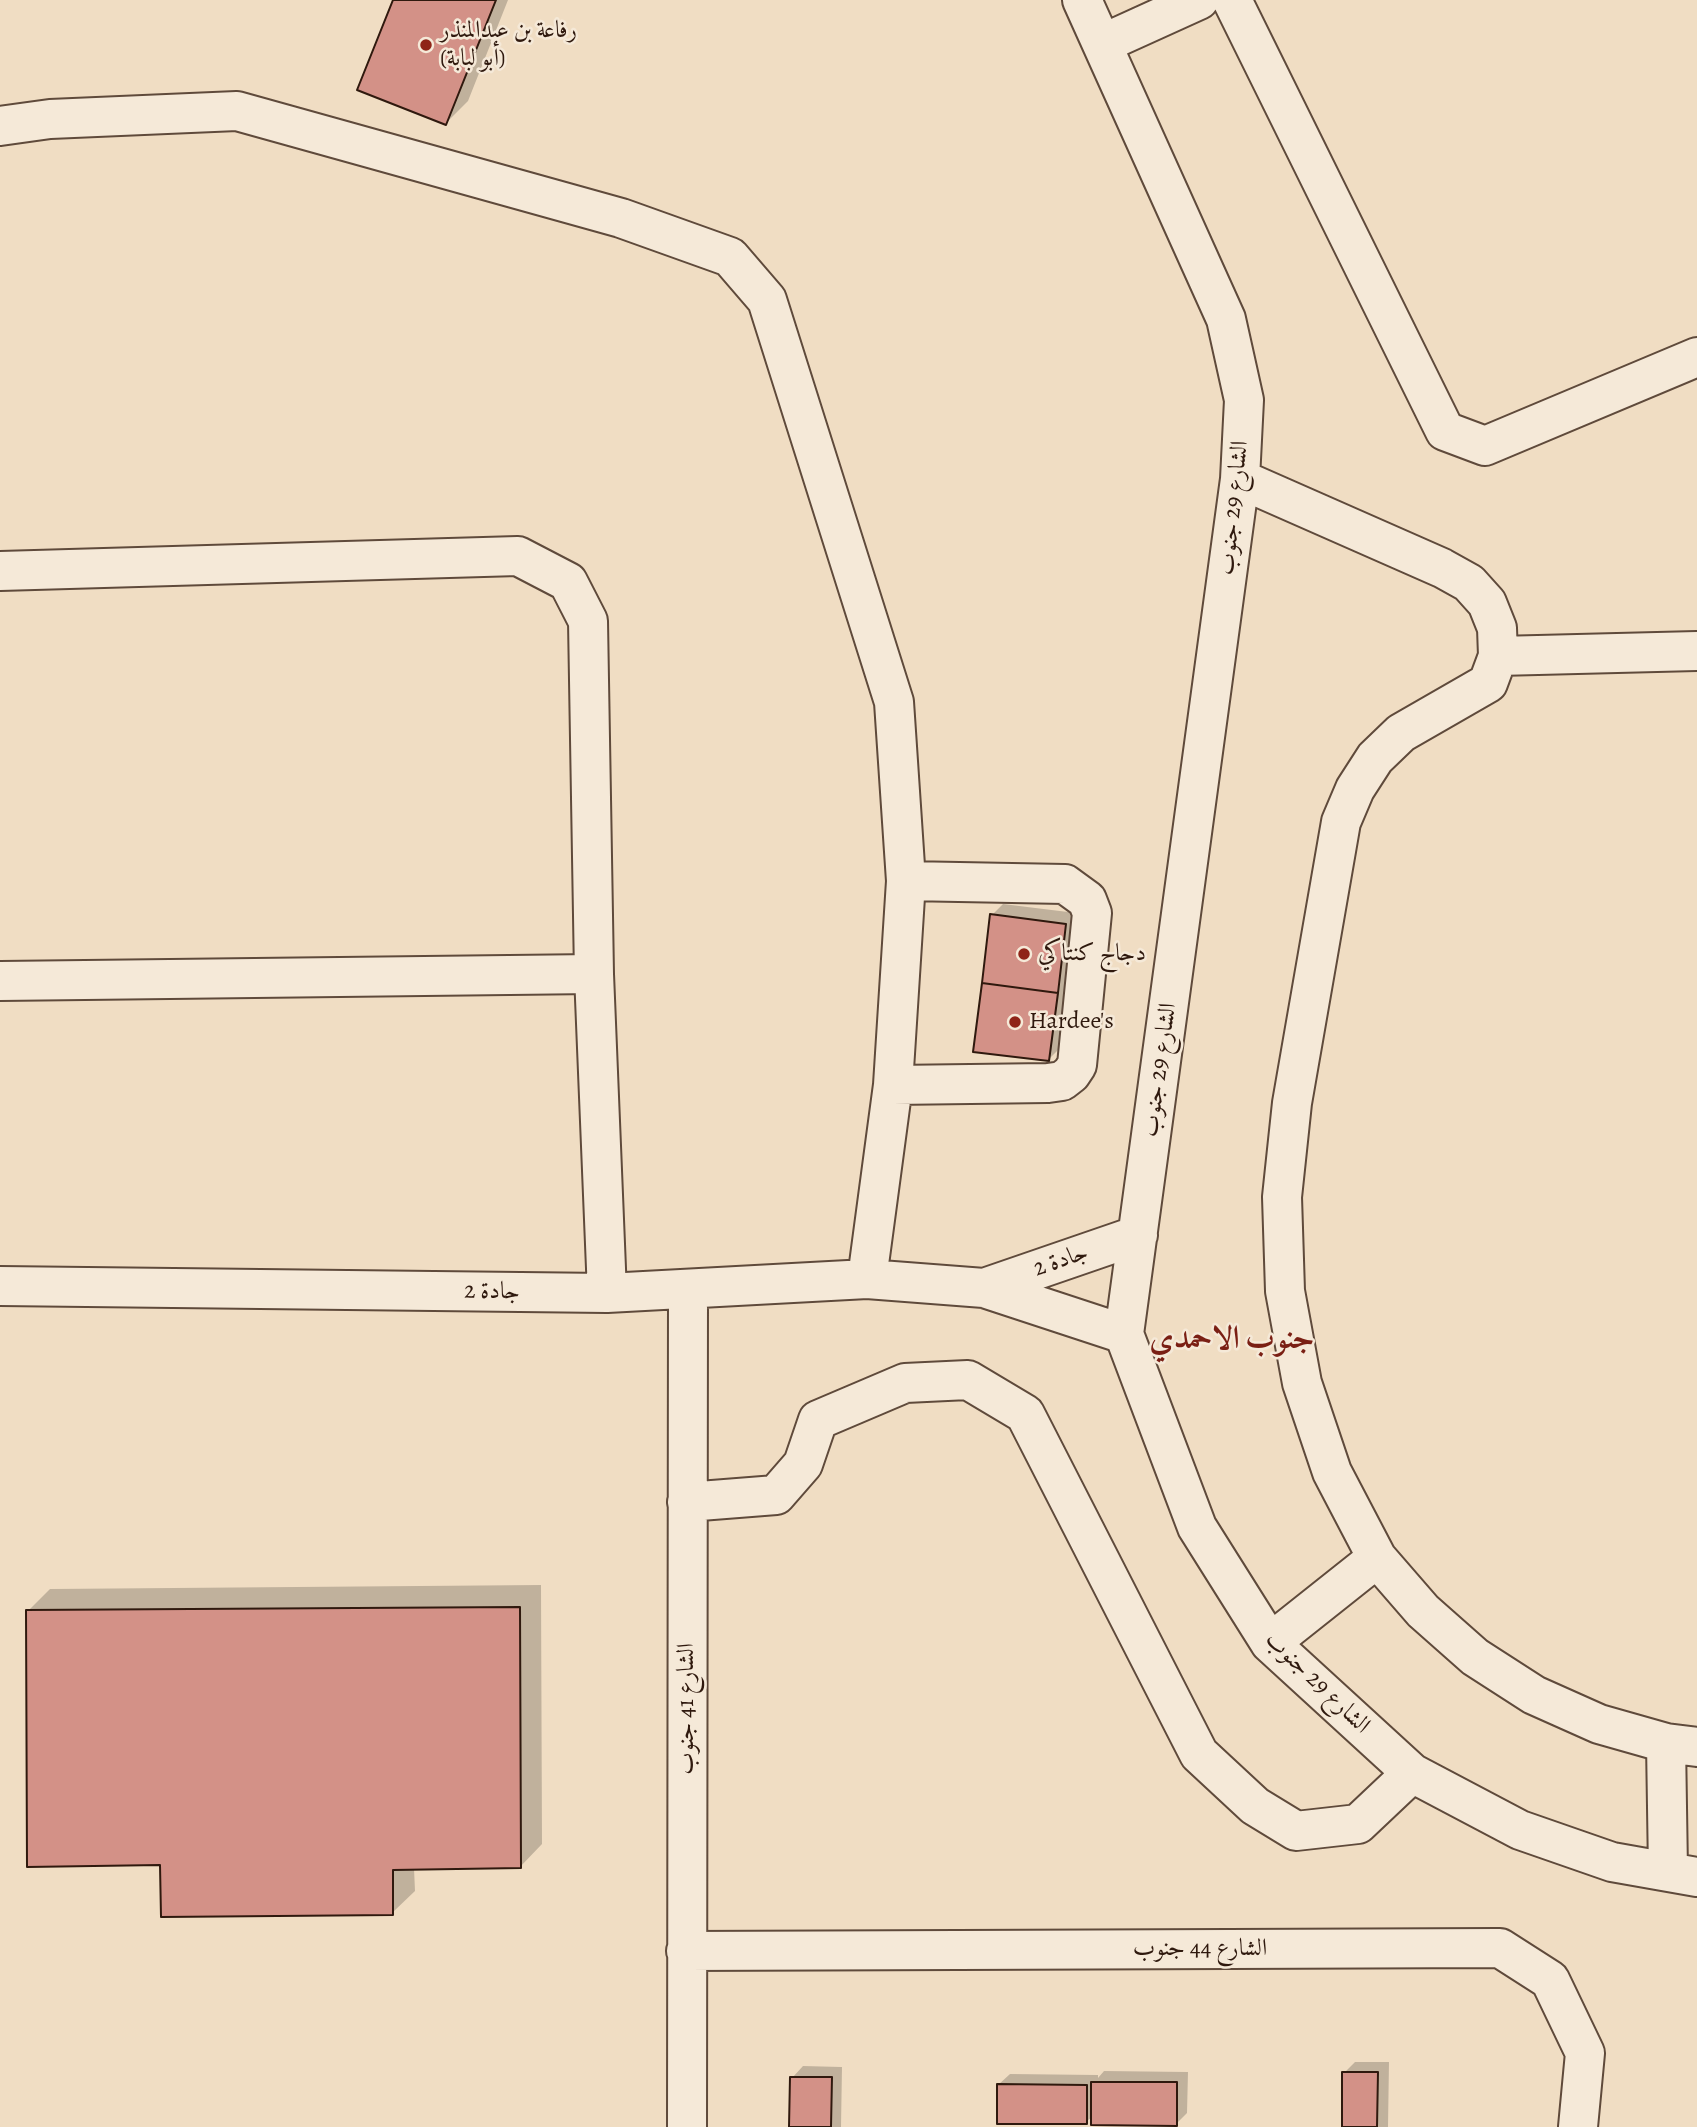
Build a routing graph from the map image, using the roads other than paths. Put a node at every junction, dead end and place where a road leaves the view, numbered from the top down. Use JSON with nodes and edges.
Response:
{"nodes":[{"id":1,"x":1082,"y":0,"type":"edge"},
{"id":2,"x":1199,"y":0,"type":"edge"},
{"id":3,"x":1233,"y":0,"type":"edge"},
{"id":4,"x":1102,"y":44,"type":"junction"},
{"id":5,"x":0,"y":126,"type":"edge"},
{"id":6,"x":1697,"y":357,"type":"edge"},
{"id":7,"x":1240,"y":479,"type":"junction"},
{"id":8,"x":0,"y":571,"type":"edge"},
{"id":9,"x":1697,"y":651,"type":"edge"},
{"id":10,"x":1498,"y":656,"type":"junction"},
{"id":11,"x":906,"y":881,"type":"junction"},
{"id":12,"x":594,"y":974,"type":"junction"},
{"id":13,"x":0,"y":981,"type":"edge"},
{"id":14,"x":893,"y":1085,"type":"junction"},
{"id":15,"x":1138,"y":1235,"type":"junction"},
{"id":16,"x":867,"y":1279,"type":"junction"},
{"id":17,"x":0,"y":1286,"type":"edge"},
{"id":18,"x":984,"y":1288,"type":"junction"},
{"id":19,"x":688,"y":1290,"type":"junction"},
{"id":20,"x":607,"y":1293,"type":"junction"},
{"id":21,"x":1124,"y":1334,"type":"junction"},
{"id":22,"x":687,"y":1503,"type":"junction"},
{"id":23,"x":1377,"y":1558,"type":"junction"},
{"id":24,"x":1270,"y":1643,"type":"junction"},
{"id":25,"x":1682,"y":1745,"type":"edge"},
{"id":26,"x":1412,"y":1773,"type":"junction"},
{"id":27,"x":1683,"y":1874,"type":"edge"},
{"id":28,"x":686,"y":1951,"type":"junction"},
{"id":29,"x":687,"y":2127,"type":"edge"},
{"id":30,"x":1578,"y":2127,"type":"edge"}],
"edges":[{"from":1,"to":4,"type":"street","name":"الشارع 29 جنوب"},
{"from":2,"to":4,"type":"street"},
{"from":3,"to":6,"type":"street"},
{"from":4,"to":7,"type":"street","name":"الشارع 29 جنوب"},
{"from":5,"to":11,"type":"street"},
{"from":7,"to":10,"type":"street"},
{"from":7,"to":15,"type":"street","name":"الشارع 29 جنوب"},
{"from":8,"to":12,"type":"street"},
{"from":9,"to":10,"type":"street"},
{"from":10,"to":23,"type":"street"},
{"from":11,"to":14,"type":"street"},
{"from":11,"to":14,"type":"street"},
{"from":12,"to":13,"type":"street"},
{"from":12,"to":20,"type":"street"},
{"from":14,"to":16,"type":"street"},
{"from":15,"to":18,"type":"street","name":"جادة 2"},
{"from":15,"to":21,"type":"street","name":"الشارع 29 جنوب"},
{"from":16,"to":18,"type":"street","name":"جادة 2"},
{"from":16,"to":19,"type":"street","name":"جادة 2"},
{"from":17,"to":20,"type":"street","name":"جادة 2"},
{"from":18,"to":21,"type":"street","name":"جادة 2"},
{"from":19,"to":20,"type":"street","name":"جادة 2"},
{"from":19,"to":22,"type":"street","name":"الشارع 41 جنوب"},
{"from":21,"to":24,"type":"street","name":"الشارع 29 جنوب"},
{"from":22,"to":26,"type":"street"},
{"from":22,"to":28,"type":"street","name":"الشارع 41 جنوب"},
{"from":23,"to":24,"type":"street"},
{"from":23,"to":25,"type":"street"},
{"from":24,"to":26,"type":"street","name":"الشارع 29 جنوب"},
{"from":25,"to":27,"type":"street"},
{"from":26,"to":27,"type":"street","name":"الشارع 29 جنوب"},
{"from":28,"to":29,"type":"street","name":"الشارع 41 جنوب"},
{"from":28,"to":30,"type":"street","name":"الشارع 44 جنوب"}]}
